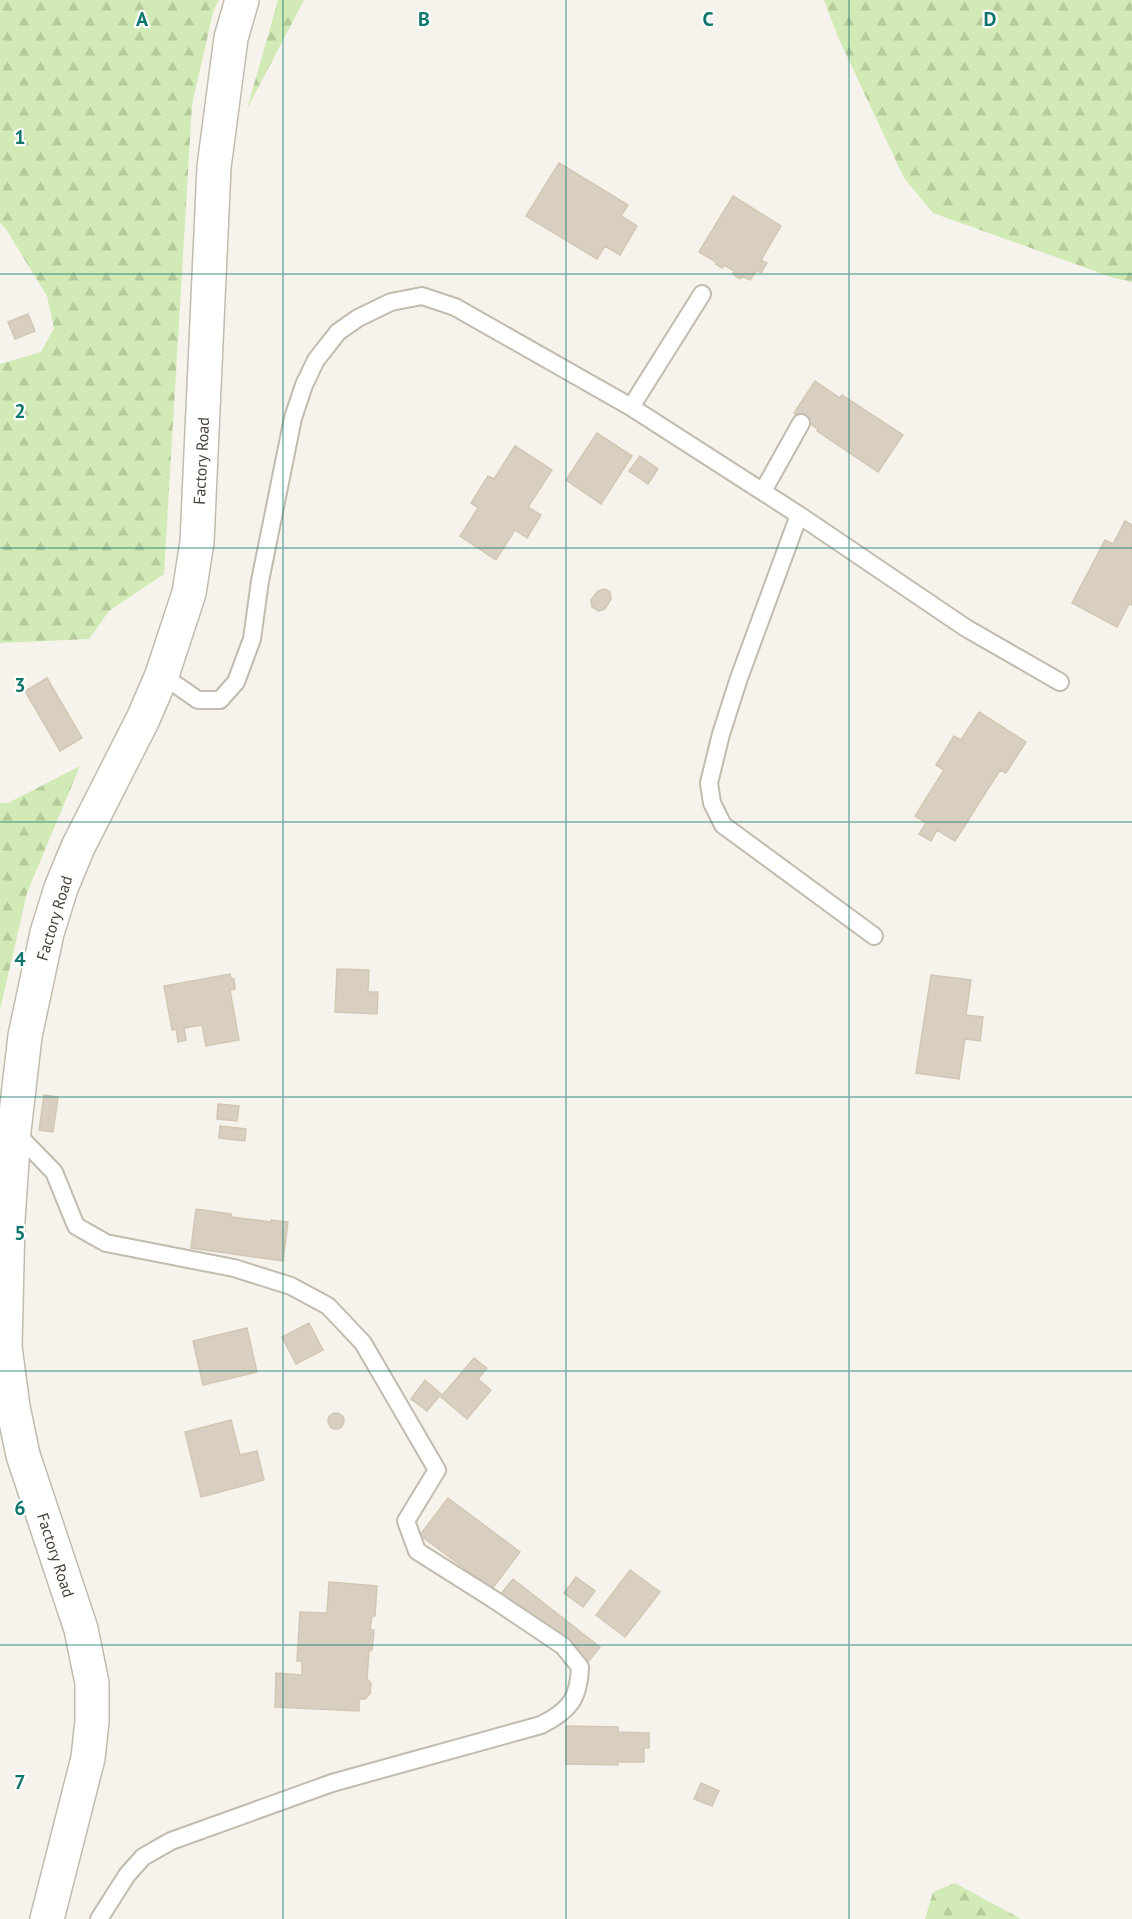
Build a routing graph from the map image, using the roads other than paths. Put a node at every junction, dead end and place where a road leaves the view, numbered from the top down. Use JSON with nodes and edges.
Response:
{"nodes":[{"id":1,"x":242,"y":0,"type":"edge"},
{"id":2,"x":702,"y":294,"type":"dead end"},
{"id":3,"x":631,"y":407,"type":"junction"},
{"id":4,"x":801,"y":423,"type":"dead end"},
{"id":5,"x":763,"y":491,"type":"junction"},
{"id":6,"x":799,"y":515,"type":"junction"},
{"id":7,"x":162,"y":675,"type":"junction"},
{"id":8,"x":1060,"y":682,"type":"dead end"},
{"id":9,"x":874,"y":936,"type":"dead end"},
{"id":10,"x":14,"y":1131,"type":"junction"},
{"id":11,"x":47,"y":1919,"type":"edge"},
{"id":12,"x":99,"y":1919,"type":"edge"}],
"edges":[{"from":1,"to":7,"type":"street","name":"Factory Road"},
{"from":2,"to":3,"type":"lane"},
{"from":3,"to":5,"type":"lane"},
{"from":3,"to":7,"type":"lane"},
{"from":4,"to":5,"type":"lane"},
{"from":5,"to":6,"type":"lane"},
{"from":6,"to":8,"type":"lane"},
{"from":6,"to":9,"type":"lane"},
{"from":7,"to":10,"type":"street","name":"Factory Road"},
{"from":10,"to":11,"type":"street","name":"Factory Road"},
{"from":10,"to":12,"type":"lane"}]}
